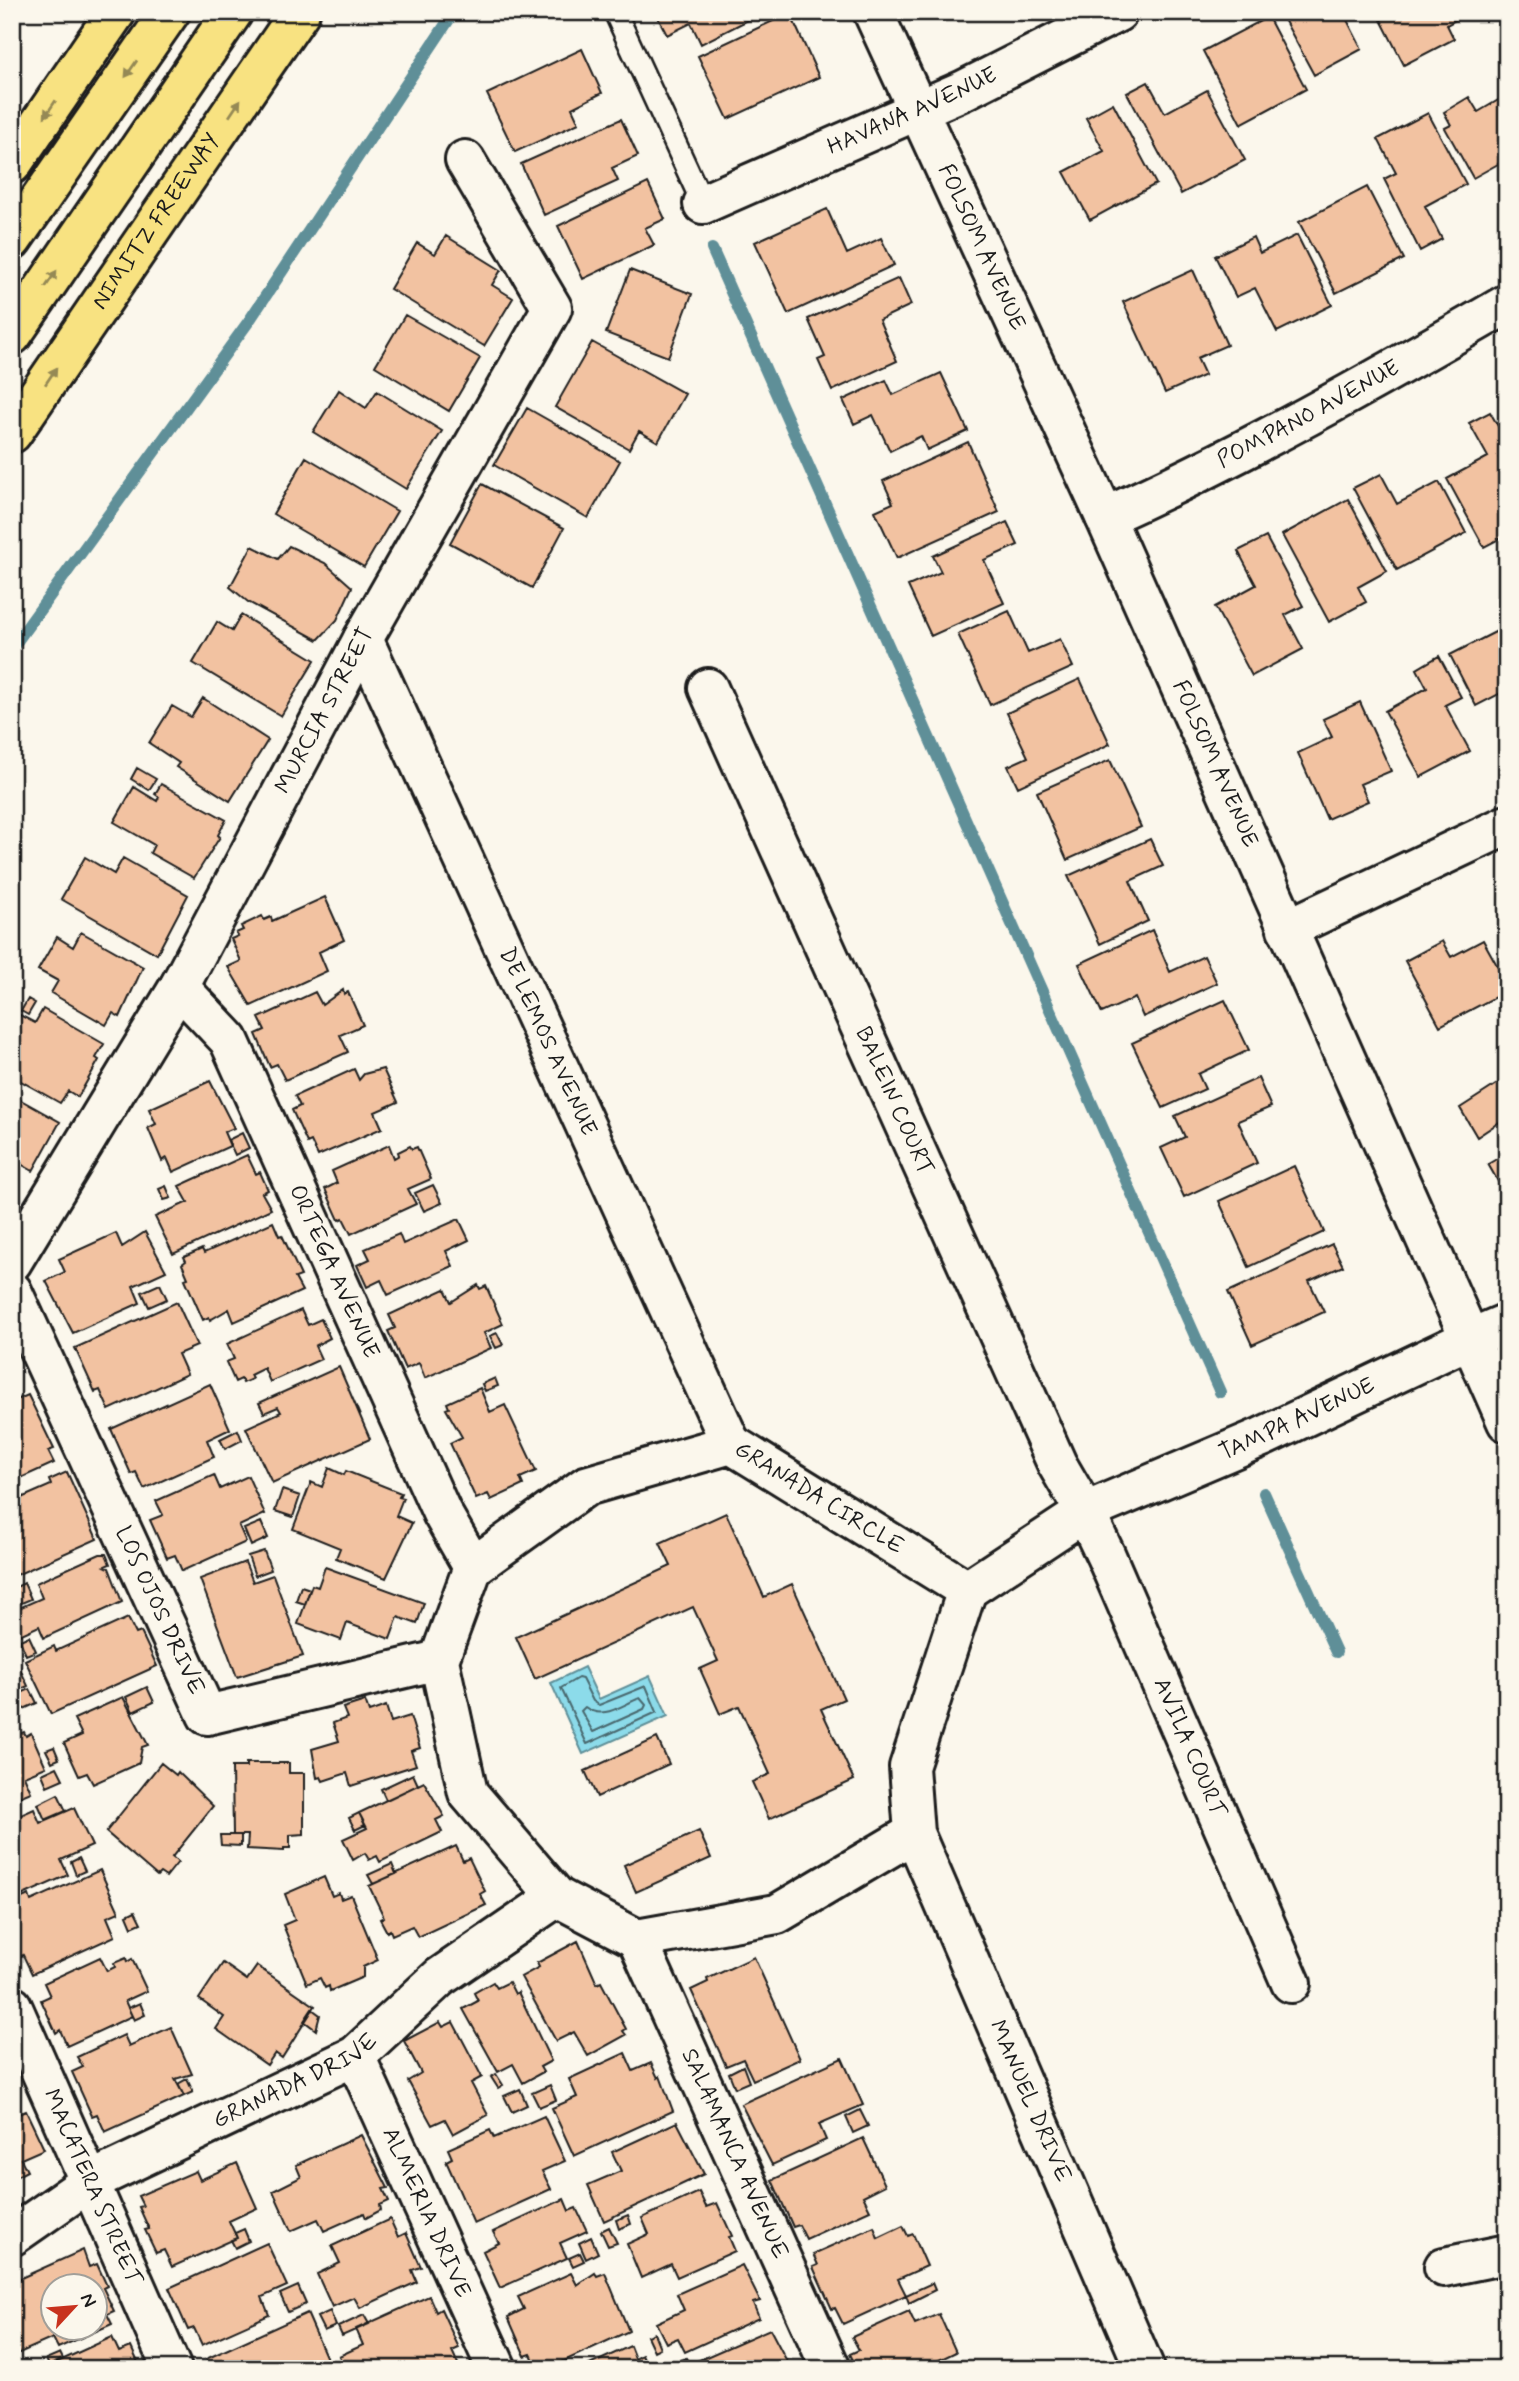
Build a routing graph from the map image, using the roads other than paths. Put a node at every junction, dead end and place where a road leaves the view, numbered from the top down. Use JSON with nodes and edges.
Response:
{"nodes":[{"id":1,"x":116,"y":12,"type":"edge"},
{"id":2,"x":170,"y":12,"type":"edge"},
{"id":3,"x":233,"y":12,"type":"edge"},
{"id":4,"x":300,"y":12,"type":"edge"},
{"id":5,"x":615,"y":12,"type":"edge"},
{"id":6,"x":873,"y":12,"type":"edge"},
{"id":7,"x":1118,"y":12,"type":"edge"},
{"id":8,"x":916,"y":109,"type":"junction"},
{"id":9,"x":465,"y":160,"type":"dead end"},
{"id":10,"x":12,"y":164,"type":"edge"},
{"id":11,"x":704,"y":204,"type":"joint"},
{"id":12,"x":12,"y":240,"type":"edge"},
{"id":13,"x":1507,"y":304,"type":"edge"},
{"id":14,"x":12,"y":335,"type":"edge"},
{"id":15,"x":12,"y":433,"type":"edge"},
{"id":16,"x":1105,"y":517,"type":"junction"},
{"id":17,"x":363,"y":639,"type":"junction"},
{"id":18,"x":708,"y":688,"type":"dead end"},
{"id":19,"x":1507,"y":825,"type":"edge"},
{"id":20,"x":1287,"y":929,"type":"junction"},
{"id":21,"x":179,"y":987,"type":"junction"},
{"id":22,"x":12,"y":1262,"type":"edge"},
{"id":23,"x":12,"y":1290,"type":"edge"},
{"id":24,"x":1507,"y":1323,"type":"edge"},
{"id":25,"x":1469,"y":1339,"type":"junction"},
{"id":26,"x":1507,"y":1422,"type":"edge"},
{"id":27,"x":731,"y":1444,"type":"junction"},
{"id":28,"x":1085,"y":1511,"type":"junction"},
{"id":29,"x":473,"y":1567,"type":"junction"},
{"id":30,"x":967,"y":1590,"type":"junction"},
{"id":31,"x":439,"y":1660,"type":"junction"},
{"id":32,"x":914,"y":1833,"type":"junction"},
{"id":33,"x":557,"y":1898,"type":"junction"},
{"id":34,"x":636,"y":1939,"type":"junction"},
{"id":35,"x":1291,"y":1983,"type":"dead end"},
{"id":36,"x":12,"y":2006,"type":"edge"},
{"id":37,"x":355,"y":2056,"type":"junction"},
{"id":38,"x":91,"y":2181,"type":"junction"},
{"id":39,"x":12,"y":2235,"type":"edge"},
{"id":40,"x":1507,"y":2254,"type":"edge"},
{"id":41,"x":1444,"y":2267,"type":"dead end"},
{"id":42,"x":172,"y":2369,"type":"edge"},
{"id":43,"x":497,"y":2369,"type":"edge"},
{"id":44,"x":831,"y":2369,"type":"edge"},
{"id":45,"x":1145,"y":2369,"type":"edge"}],
"edges":[{"from":1,"to":10,"type":"highway","one_way":true},
{"from":2,"to":12,"type":"highway","one_way":true},
{"from":14,"to":3,"type":"highway","one_way":true},
{"from":15,"to":4,"type":"highway","name":"NIMITZ FREEWAY","one_way":true},
{"from":5,"to":11,"type":"lane"},
{"from":6,"to":8,"type":"street","name":"FOLSOM AVENUE"},
{"from":7,"to":8,"type":"street","name":"HAVANA AVENUE"},
{"from":8,"to":11,"type":"street","name":"HAVANA AVENUE"},
{"from":8,"to":16,"type":"street","name":"FOLSOM AVENUE"},
{"from":9,"to":17,"type":"street","name":"MURCIA STREET"},
{"from":13,"to":16,"type":"street","name":"POMPANO AVENUE"},
{"from":16,"to":20,"type":"street","name":"FOLSOM AVENUE"},
{"from":17,"to":21,"type":"street","name":"MURCIA STREET"},
{"from":17,"to":27,"type":"street","name":"DE LEMOS AVENUE"},
{"from":18,"to":28,"type":"street","name":"BALEIN COURT"},
{"from":19,"to":20,"type":"street"},
{"from":20,"to":25,"type":"street","name":"FOLSOM AVENUE"},
{"from":21,"to":22,"type":"street","name":"MURCIA STREET"},
{"from":21,"to":29,"type":"street","name":"ORTEGA AVENUE"},
{"from":23,"to":31,"type":"street","name":"LOS OJOS DRIVE"},
{"from":24,"to":25,"type":"street","name":"TAMPA AVENUE"},
{"from":25,"to":26,"type":"street","name":"FOLSOM AVENUE"},
{"from":25,"to":28,"type":"street","name":"TAMPA AVENUE"},
{"from":27,"to":29,"type":"street","name":"GRANADA CIRCLE"},
{"from":27,"to":30,"type":"street","name":"GRANADA CIRCLE"},
{"from":28,"to":30,"type":"street"},
{"from":28,"to":35,"type":"street","name":"AVILA COURT"},
{"from":29,"to":31,"type":"street"},
{"from":30,"to":32,"type":"street"},
{"from":31,"to":33,"type":"street"},
{"from":32,"to":34,"type":"street"},
{"from":32,"to":45,"type":"street","name":"MANUEL DRIVE"},
{"from":33,"to":34,"type":"street"},
{"from":33,"to":37,"type":"street","name":"GRANADA DRIVE"},
{"from":34,"to":44,"type":"street","name":"SALAMANCA AVENUE"},
{"from":36,"to":38,"type":"street","name":"MACATERA STREET"},
{"from":37,"to":38,"type":"street","name":"GRANADA DRIVE"},
{"from":37,"to":43,"type":"street","name":"ALMERIA DRIVE"},
{"from":38,"to":39,"type":"street","name":"GRANADA DRIVE"},
{"from":38,"to":42,"type":"street","name":"MACATERA STREET"},
{"from":40,"to":41,"type":"street"}]}
